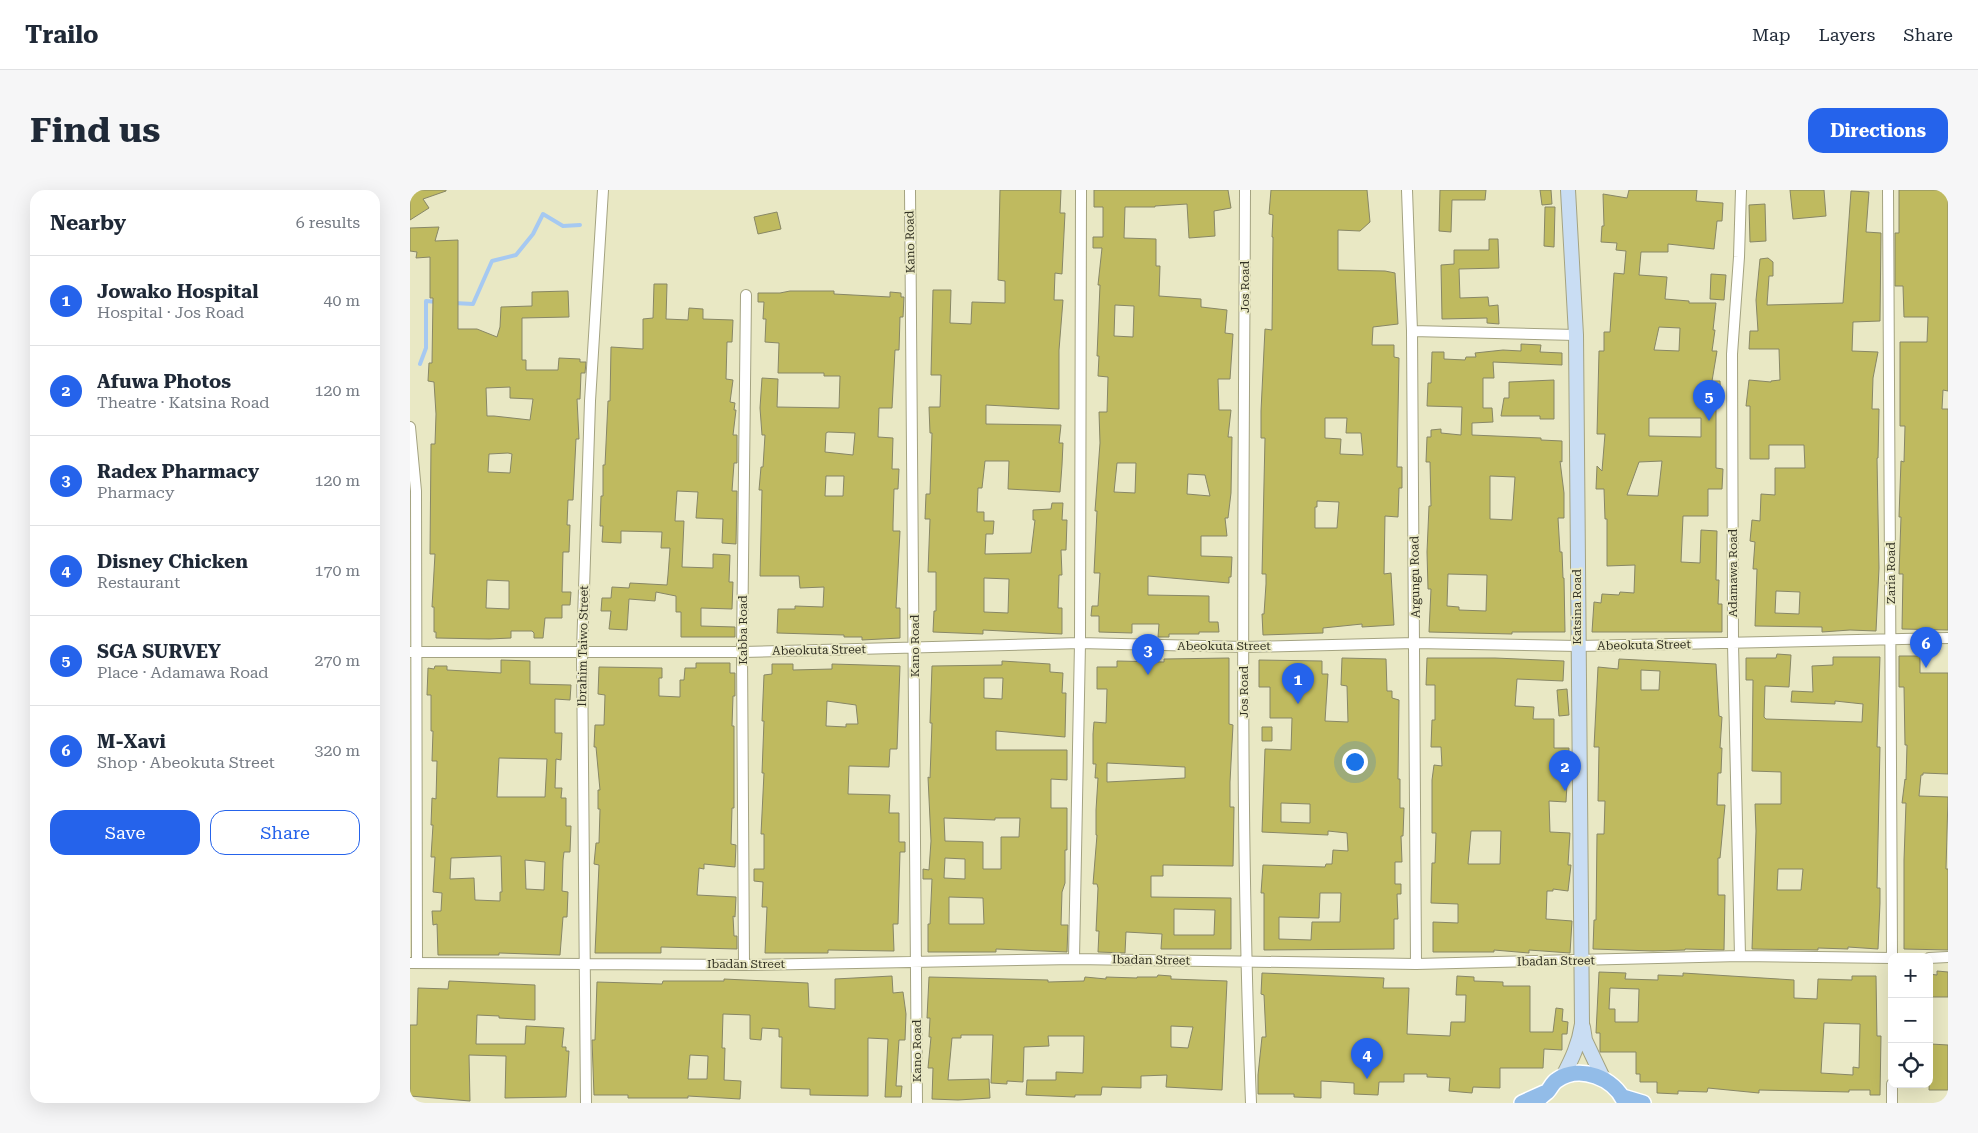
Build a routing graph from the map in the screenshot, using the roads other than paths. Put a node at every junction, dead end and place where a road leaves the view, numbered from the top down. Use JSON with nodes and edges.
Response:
{"nodes":[{"id":1,"x":603,"y":190,"type":"edge"},
{"id":2,"x":910,"y":190,"type":"edge"},
{"id":3,"x":1081,"y":190,"type":"edge"},
{"id":4,"x":1246,"y":190,"type":"edge"},
{"id":5,"x":1407,"y":190,"type":"edge"},
{"id":6,"x":1568,"y":190,"type":"edge"},
{"id":7,"x":1741,"y":190,"type":"edge"},
{"id":8,"x":1888,"y":190,"type":"edge"},
{"id":9,"x":746,"y":295,"type":"dead end"},
{"id":10,"x":1412,"y":331,"type":"junction"},
{"id":11,"x":1576,"y":335,"type":"junction"},
{"id":12,"x":410,"y":427,"type":"edge"},
{"id":13,"x":1948,"y":638,"type":"edge"},
{"id":14,"x":1892,"y":639,"type":"junction"},
{"id":15,"x":1415,"y":642,"type":"junction"},
{"id":16,"x":1080,"y":643,"type":"junction"},
{"id":17,"x":1733,"y":644,"type":"junction"},
{"id":18,"x":1578,"y":646,"type":"junction"},
{"id":19,"x":1244,"y":647,"type":"junction"},
{"id":20,"x":915,"y":648,"type":"junction"},
{"id":21,"x":412,"y":652,"type":"edge"},
{"id":22,"x":582,"y":652,"type":"junction"},
{"id":23,"x":742,"y":652,"type":"junction"},
{"id":24,"x":1892,"y":953,"type":"edge"},
{"id":25,"x":1740,"y":956,"type":"junction"},
{"id":26,"x":1888,"y":957,"type":"edge"},
{"id":27,"x":1948,"y":957,"type":"edge"},
{"id":28,"x":1933,"y":958,"type":"edge"},
{"id":29,"x":1074,"y":959,"type":"junction"},
{"id":30,"x":1245,"y":961,"type":"junction"},
{"id":31,"x":1582,"y":961,"type":"junction"},
{"id":32,"x":917,"y":962,"type":"junction"},
{"id":33,"x":413,"y":963,"type":"edge"},
{"id":34,"x":585,"y":963,"type":"junction"},
{"id":35,"x":1416,"y":964,"type":"junction"},
{"id":36,"x":744,"y":965,"type":"junction"},
{"id":37,"x":1582,"y":1024,"type":"junction"},
{"id":38,"x":1563,"y":1076,"type":"junction"},
{"id":39,"x":1603,"y":1078,"type":"junction"},
{"id":40,"x":1892,"y":1088,"type":"edge"},
{"id":41,"x":1547,"y":1092,"type":"junction"},
{"id":42,"x":1624,"y":1100,"type":"edge"},
{"id":43,"x":586,"y":1103,"type":"edge"},
{"id":44,"x":917,"y":1103,"type":"edge"},
{"id":45,"x":1250,"y":1103,"type":"edge"},
{"id":46,"x":1522,"y":1103,"type":"edge"},
{"id":47,"x":1536,"y":1103,"type":"edge"},
{"id":48,"x":1643,"y":1103,"type":"edge"},
{"id":49,"x":1892,"y":1103,"type":"edge"}],
"edges":[{"from":1,"to":22,"type":"street","name":"Ibrahim Taiwo Street"},
{"from":2,"to":20,"type":"street","name":"Kano Road"},
{"from":3,"to":16,"type":"street"},
{"from":4,"to":19,"type":"street","name":"Jos Road"},
{"from":5,"to":10,"type":"street","name":"Argungu Road"},
{"from":6,"to":11,"type":"street","name":"Katsina Road"},
{"from":7,"to":17,"type":"street","name":"Adamawa Road"},
{"from":8,"to":14,"type":"street","name":"Zaria Road"},
{"from":9,"to":23,"type":"street","name":"Kabba Road"},
{"from":10,"to":11,"type":"street"},
{"from":10,"to":15,"type":"street","name":"Argungu Road"},
{"from":11,"to":18,"type":"street","name":"Katsina Road"},
{"from":12,"to":21,"type":"street"},
{"from":13,"to":14,"type":"street","name":"Abeokuta Street"},
{"from":14,"to":17,"type":"street","name":"Abeokuta Street"},
{"from":14,"to":24,"type":"street","name":"Zaria Road"},
{"from":15,"to":18,"type":"street","name":"Abeokuta Street"},
{"from":15,"to":19,"type":"street","name":"Abeokuta Street"},
{"from":15,"to":35,"type":"street","name":"Argungu Road"},
{"from":16,"to":19,"type":"street","name":"Abeokuta Street"},
{"from":16,"to":20,"type":"street","name":"Abeokuta Street"},
{"from":16,"to":29,"type":"street"},
{"from":17,"to":18,"type":"street","name":"Abeokuta Street"},
{"from":17,"to":25,"type":"street","name":"Adamawa Road"},
{"from":18,"to":31,"type":"street","name":"Katsina Road"},
{"from":19,"to":30,"type":"street","name":"Jos Road"},
{"from":20,"to":23,"type":"street","name":"Abeokuta Street"},
{"from":20,"to":32,"type":"street","name":"Kano Road"},
{"from":21,"to":22,"type":"street","name":"Abeokuta Street"},
{"from":21,"to":33,"type":"street"},
{"from":22,"to":23,"type":"street","name":"Abeokuta Street"},
{"from":22,"to":34,"type":"street","name":"Ibrahim Taiwo Street"},
{"from":23,"to":36,"type":"street","name":"Kabba Road"},
{"from":25,"to":26,"type":"street","name":"Ibadan Street"},
{"from":25,"to":31,"type":"street","name":"Ibadan Street"},
{"from":27,"to":28,"type":"street"},
{"from":29,"to":30,"type":"street","name":"Ibadan Street"},
{"from":29,"to":32,"type":"street","name":"Ibadan Street"},
{"from":30,"to":35,"type":"street","name":"Ibadan Street"},
{"from":30,"to":45,"type":"street","name":"Jos Road"},
{"from":31,"to":35,"type":"street","name":"Ibadan Street"},
{"from":31,"to":37,"type":"street","name":"Katsina Road"},
{"from":32,"to":36,"type":"street","name":"Ibadan Street"},
{"from":32,"to":44,"type":"street","name":"Kano Road"},
{"from":33,"to":34,"type":"street","name":"Ibadan Street"},
{"from":34,"to":36,"type":"street","name":"Ibadan Street"},
{"from":34,"to":43,"type":"street","name":"Ibrahim Taiwo Street"},
{"from":37,"to":38,"type":"street","name":"Katsina Road"},
{"from":37,"to":39,"type":"street","name":"Katsina Road"},
{"from":38,"to":39,"type":"main road"},
{"from":38,"to":41,"type":"main road"},
{"from":39,"to":42,"type":"main road"},
{"from":40,"to":49,"type":"street"},
{"from":41,"to":46,"type":"main road"},
{"from":41,"to":47,"type":"main road"},
{"from":42,"to":48,"type":"main road"}]}
